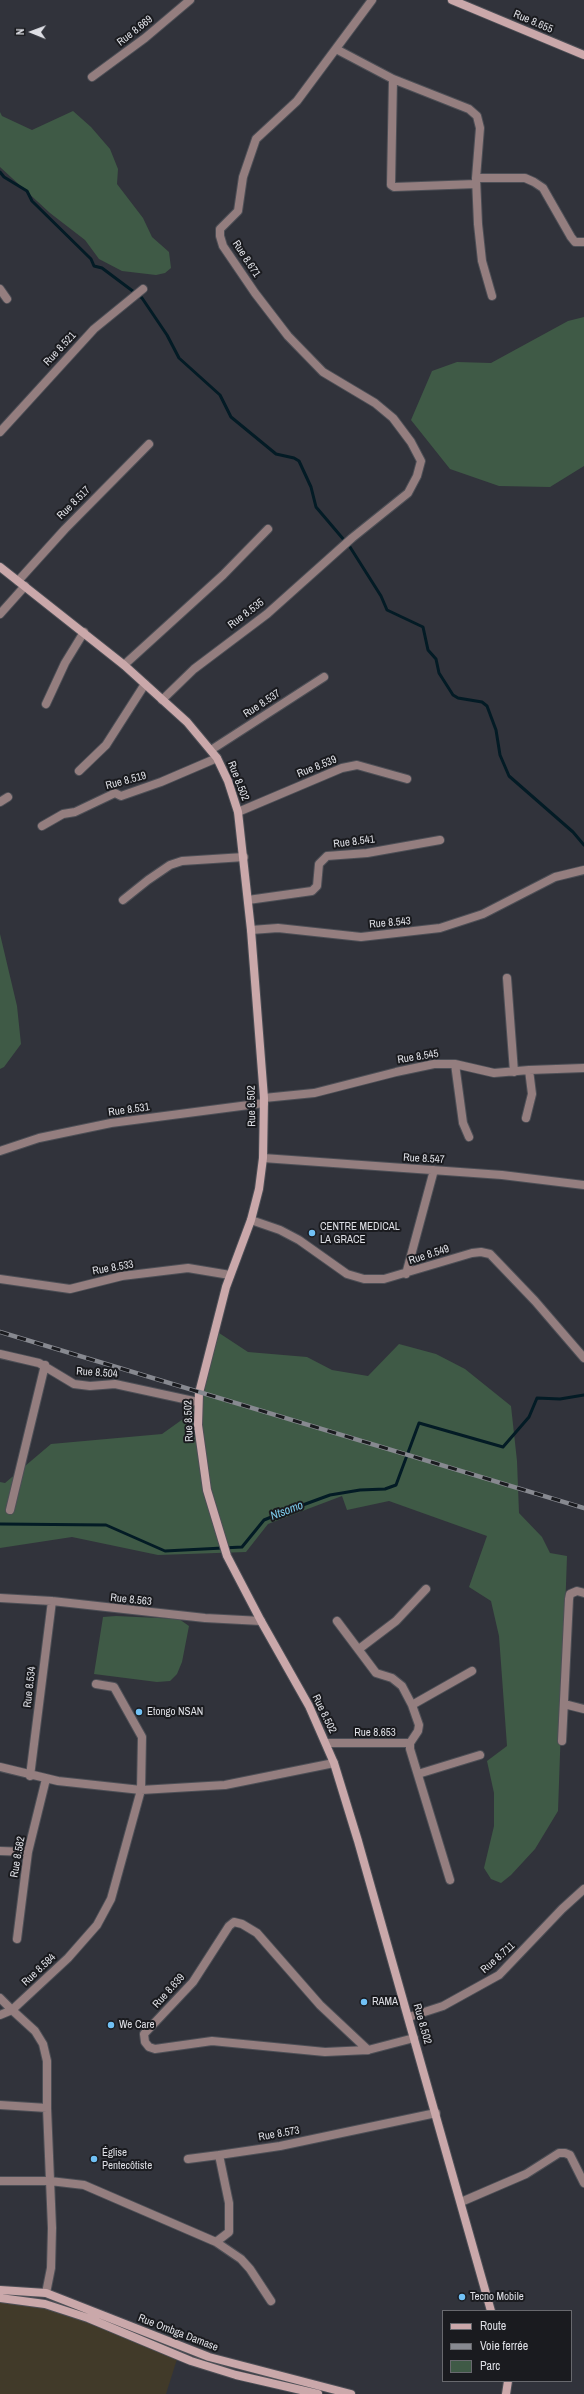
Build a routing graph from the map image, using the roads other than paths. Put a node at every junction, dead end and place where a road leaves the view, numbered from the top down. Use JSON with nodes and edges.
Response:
{"nodes":[{"id":1,"x":190,"y":0,"type":"edge"},
{"id":2,"x":372,"y":0,"type":"edge"},
{"id":3,"x":452,"y":0,"type":"edge"},
{"id":4,"x":336,"y":49,"type":"junction"},
{"id":5,"x":584,"y":55,"type":"edge"},
{"id":6,"x":92,"y":77,"type":"dead end"},
{"id":7,"x":393,"y":78,"type":"junction"},
{"id":8,"x":476,"y":181,"type":"junction"},
{"id":9,"x":584,"y":242,"type":"edge"},
{"id":10,"x":0,"y":289,"type":"edge"},
{"id":11,"x":143,"y":289,"type":"dead end"},
{"id":12,"x":492,"y":296,"type":"dead end"},
{"id":13,"x":7,"y":299,"type":"dead end"},
{"id":14,"x":0,"y":432,"type":"edge"},
{"id":15,"x":149,"y":444,"type":"dead end"},
{"id":16,"x":268,"y":529,"type":"dead end"},
{"id":17,"x":352,"y":538,"type":"joint"},
{"id":18,"x":0,"y":567,"type":"edge"},
{"id":19,"x":21,"y":583,"type":"junction"},
{"id":20,"x":0,"y":614,"type":"edge"},
{"id":21,"x":84,"y":632,"type":"junction"},
{"id":22,"x":124,"y":665,"type":"junction"},
{"id":23,"x":324,"y":677,"type":"dead end"},
{"id":24,"x":145,"y":684,"type":"junction"},
{"id":25,"x":162,"y":700,"type":"junction"},
{"id":26,"x":46,"y":704,"type":"dead end"},
{"id":27,"x":211,"y":750,"type":"junction"},
{"id":28,"x":217,"y":758,"type":"junction"},
{"id":29,"x":79,"y":771,"type":"dead end"},
{"id":30,"x":407,"y":778,"type":"dead end"},
{"id":31,"x":8,"y":797,"type":"dead end"},
{"id":32,"x":0,"y":802,"type":"edge"},
{"id":33,"x":238,"y":812,"type":"junction"},
{"id":34,"x":42,"y":826,"type":"dead end"},
{"id":35,"x":440,"y":840,"type":"dead end"},
{"id":36,"x":244,"y":857,"type":"junction"},
{"id":37,"x":584,"y":870,"type":"edge"},
{"id":38,"x":123,"y":900,"type":"dead end"},
{"id":39,"x":248,"y":900,"type":"junction"},
{"id":40,"x":251,"y":930,"type":"junction"},
{"id":41,"x":507,"y":978,"type":"dead end"},
{"id":42,"x":455,"y":1064,"type":"junction"},
{"id":43,"x":584,"y":1068,"type":"edge"},
{"id":44,"x":529,"y":1070,"type":"junction"},
{"id":45,"x":514,"y":1072,"type":"junction"},
{"id":46,"x":264,"y":1101,"type":"junction"},
{"id":47,"x":526,"y":1118,"type":"dead end"},
{"id":48,"x":469,"y":1136,"type":"dead end"},
{"id":49,"x":0,"y":1151,"type":"edge"},
{"id":50,"x":263,"y":1158,"type":"junction"},
{"id":51,"x":434,"y":1170,"type":"junction"},
{"id":52,"x":584,"y":1185,"type":"edge"},
{"id":53,"x":251,"y":1220,"type":"junction"},
{"id":54,"x":406,"y":1274,"type":"junction"},
{"id":55,"x":230,"y":1275,"type":"junction"},
{"id":56,"x":0,"y":1279,"type":"edge"},
{"id":57,"x":0,"y":1354,"type":"edge"},
{"id":58,"x":584,"y":1358,"type":"edge"},
{"id":59,"x":44,"y":1365,"type":"junction"},
{"id":60,"x":198,"y":1402,"type":"junction"},
{"id":61,"x":10,"y":1510,"type":"dead end"},
{"id":62,"x":426,"y":1589,"type":"dead end"},
{"id":63,"x":584,"y":1593,"type":"edge"},
{"id":64,"x":0,"y":1598,"type":"edge"},
{"id":65,"x":52,"y":1601,"type":"junction"},
{"id":66,"x":260,"y":1621,"type":"junction"},
{"id":67,"x":337,"y":1621,"type":"dead end"},
{"id":68,"x":359,"y":1649,"type":"junction"},
{"id":69,"x":472,"y":1671,"type":"dead end"},
{"id":70,"x":96,"y":1684,"type":"dead end"},
{"id":71,"x":564,"y":1704,"type":"junction"},
{"id":72,"x":412,"y":1705,"type":"junction"},
{"id":73,"x":584,"y":1709,"type":"edge"},
{"id":74,"x":562,"y":1740,"type":"dead end"},
{"id":75,"x":326,"y":1743,"type":"junction"},
{"id":76,"x":410,"y":1744,"type":"junction"},
{"id":77,"x":480,"y":1755,"type":"dead end"},
{"id":78,"x":334,"y":1763,"type":"junction"},
{"id":79,"x":0,"y":1767,"type":"edge"},
{"id":80,"x":418,"y":1774,"type":"junction"},
{"id":81,"x":30,"y":1776,"type":"junction"},
{"id":82,"x":46,"y":1779,"type":"junction"},
{"id":83,"x":141,"y":1790,"type":"junction"},
{"id":84,"x":0,"y":1851,"type":"edge"},
{"id":85,"x":28,"y":1852,"type":"junction"},
{"id":86,"x":450,"y":1880,"type":"dead end"},
{"id":87,"x":584,"y":1889,"type":"edge"},
{"id":88,"x":17,"y":1939,"type":"dead end"},
{"id":89,"x":0,"y":1998,"type":"edge"},
{"id":90,"x":12,"y":2010,"type":"junction"},
{"id":91,"x":0,"y":2015,"type":"edge"},
{"id":92,"x":409,"y":2017,"type":"junction"},
{"id":93,"x":414,"y":2038,"type":"junction"},
{"id":94,"x":368,"y":2050,"type":"junction"},
{"id":95,"x":0,"y":2105,"type":"edge"},
{"id":96,"x":47,"y":2108,"type":"junction"},
{"id":97,"x":436,"y":2113,"type":"junction"},
{"id":98,"x":219,"y":2155,"type":"junction"},
{"id":99,"x":188,"y":2159,"type":"dead end"},
{"id":100,"x":0,"y":2181,"type":"edge"},
{"id":101,"x":50,"y":2181,"type":"junction"},
{"id":102,"x":584,"y":2183,"type":"edge"},
{"id":103,"x":461,"y":2202,"type":"junction"},
{"id":104,"x":216,"y":2242,"type":"junction"},
{"id":105,"x":0,"y":2290,"type":"edge"},
{"id":106,"x":46,"y":2293,"type":"junction"},
{"id":107,"x":0,"y":2298,"type":"edge"},
{"id":108,"x":271,"y":2301,"type":"dead end"},
{"id":109,"x":490,"y":2310,"type":"edge"},
{"id":110,"x":318,"y":2394,"type":"edge"},
{"id":111,"x":351,"y":2394,"type":"edge"}],
"edges":[{"from":1,"to":6,"type":"street","name":"Rue 8.669"},
{"from":2,"to":4,"type":"street","name":"Rue 8.671"},
{"from":3,"to":5,"type":"main road","name":"Rue 8.655"},
{"from":4,"to":7,"type":"street"},
{"from":4,"to":17,"type":"street","name":"Rue 8.671"},
{"from":7,"to":8,"type":"street"},
{"from":7,"to":8,"type":"street"},
{"from":8,"to":9,"type":"street"},
{"from":8,"to":12,"type":"street"},
{"from":10,"to":13,"type":"street"},
{"from":11,"to":14,"type":"street","name":"Rue 8.521"},
{"from":15,"to":19,"type":"street","name":"Rue 8.517"},
{"from":16,"to":22,"type":"street"},
{"from":17,"to":25,"type":"street","name":"Rue 8.535"},
{"from":18,"to":19,"type":"main road","name":"Rue 8.502"},
{"from":19,"to":20,"type":"street"},
{"from":19,"to":21,"type":"main road","name":"Rue 8.502"},
{"from":21,"to":22,"type":"main road","name":"Rue 8.502"},
{"from":21,"to":26,"type":"street"},
{"from":22,"to":24,"type":"main road","name":"Rue 8.502"},
{"from":23,"to":27,"type":"street","name":"Rue 8.537"},
{"from":24,"to":25,"type":"main road","name":"Rue 8.502"},
{"from":24,"to":29,"type":"street"},
{"from":25,"to":27,"type":"main road","name":"Rue 8.502"},
{"from":27,"to":28,"type":"main road","name":"Rue 8.502"},
{"from":28,"to":33,"type":"main road","name":"Rue 8.502"},
{"from":28,"to":34,"type":"street","name":"Rue 8.519"},
{"from":30,"to":33,"type":"street","name":"Rue 8.539"},
{"from":31,"to":32,"type":"street"},
{"from":33,"to":36,"type":"main road","name":"Rue 8.502"},
{"from":35,"to":39,"type":"street","name":"Rue 8.541"},
{"from":36,"to":38,"type":"street"},
{"from":36,"to":39,"type":"main road","name":"Rue 8.502"},
{"from":37,"to":40,"type":"street","name":"Rue 8.543"},
{"from":39,"to":40,"type":"main road","name":"Rue 8.502"},
{"from":40,"to":46,"type":"main road","name":"Rue 8.502"},
{"from":41,"to":45,"type":"street"},
{"from":42,"to":45,"type":"street","name":"Rue 8.545"},
{"from":42,"to":46,"type":"street","name":"Rue 8.545"},
{"from":42,"to":48,"type":"street"},
{"from":43,"to":44,"type":"street","name":"Rue 8.545"},
{"from":44,"to":45,"type":"street","name":"Rue 8.545"},
{"from":44,"to":47,"type":"street"},
{"from":46,"to":49,"type":"street","name":"Rue 8.531"},
{"from":46,"to":50,"type":"main road","name":"Rue 8.502"},
{"from":50,"to":51,"type":"street","name":"Rue 8.547"},
{"from":50,"to":53,"type":"main road","name":"Rue 8.502"},
{"from":51,"to":52,"type":"street","name":"Rue 8.547"},
{"from":51,"to":54,"type":"street"},
{"from":53,"to":54,"type":"street","name":"Rue 8.549"},
{"from":53,"to":55,"type":"main road","name":"Rue 8.502"},
{"from":54,"to":58,"type":"street","name":"Rue 8.549"},
{"from":55,"to":56,"type":"street","name":"Rue 8.533"},
{"from":55,"to":60,"type":"main road","name":"Rue 8.502"},
{"from":57,"to":59,"type":"street","name":"Rue 8.504"},
{"from":59,"to":60,"type":"street","name":"Rue 8.504"},
{"from":59,"to":61,"type":"street"},
{"from":60,"to":66,"type":"main road","name":"Rue 8.502"},
{"from":62,"to":68,"type":"street"},
{"from":63,"to":71,"type":"street"},
{"from":64,"to":65,"type":"street","name":"Rue 8.563"},
{"from":65,"to":66,"type":"street","name":"Rue 8.563"},
{"from":65,"to":81,"type":"street","name":"Rue 8.534"},
{"from":66,"to":75,"type":"main road","name":"Rue 8.502"},
{"from":67,"to":68,"type":"street","name":"Rue 8.653"},
{"from":68,"to":72,"type":"street","name":"Rue 8.653"},
{"from":69,"to":72,"type":"street"},
{"from":70,"to":83,"type":"street","name":"Rue 8.584"},
{"from":71,"to":73,"type":"street"},
{"from":71,"to":74,"type":"street"},
{"from":72,"to":76,"type":"street","name":"Rue 8.653"},
{"from":75,"to":76,"type":"street","name":"Rue 8.653"},
{"from":75,"to":78,"type":"main road","name":"Rue 8.502"},
{"from":76,"to":80,"type":"street"},
{"from":77,"to":80,"type":"street"},
{"from":78,"to":83,"type":"street"},
{"from":78,"to":92,"type":"main road","name":"Rue 8.502"},
{"from":79,"to":81,"type":"street"},
{"from":80,"to":86,"type":"street"},
{"from":81,"to":82,"type":"street"},
{"from":82,"to":83,"type":"street"},
{"from":82,"to":85,"type":"street","name":"Rue 8.582"},
{"from":83,"to":90,"type":"street","name":"Rue 8.584"},
{"from":84,"to":85,"type":"street"},
{"from":85,"to":88,"type":"street","name":"Rue 8.582"},
{"from":87,"to":92,"type":"street","name":"Rue 8.711"},
{"from":89,"to":90,"type":"street"},
{"from":90,"to":91,"type":"street"},
{"from":90,"to":96,"type":"street"},
{"from":92,"to":93,"type":"main road","name":"Rue 8.502"},
{"from":93,"to":94,"type":"street","name":"Rue 8.639"},
{"from":93,"to":97,"type":"main road","name":"Rue 8.502"},
{"from":94,"to":94,"type":"street","name":"Rue 8.639"},
{"from":95,"to":96,"type":"street"},
{"from":96,"to":101,"type":"street"},
{"from":97,"to":98,"type":"street","name":"Rue 8.573"},
{"from":97,"to":103,"type":"main road","name":"Rue 8.502"},
{"from":98,"to":99,"type":"street","name":"Rue 8.573"},
{"from":98,"to":104,"type":"street"},
{"from":100,"to":101,"type":"street"},
{"from":101,"to":104,"type":"street"},
{"from":101,"to":106,"type":"street"},
{"from":102,"to":103,"type":"street"},
{"from":103,"to":109,"type":"main road","name":"Rue 8.502"},
{"from":104,"to":108,"type":"street"},
{"from":105,"to":106,"type":"main road","name":"Rue Ombga Damase"},
{"from":106,"to":111,"type":"main road","name":"Rue Ombga Damase"},
{"from":107,"to":110,"type":"main road","name":"Rue Ombga Damase"}]}
